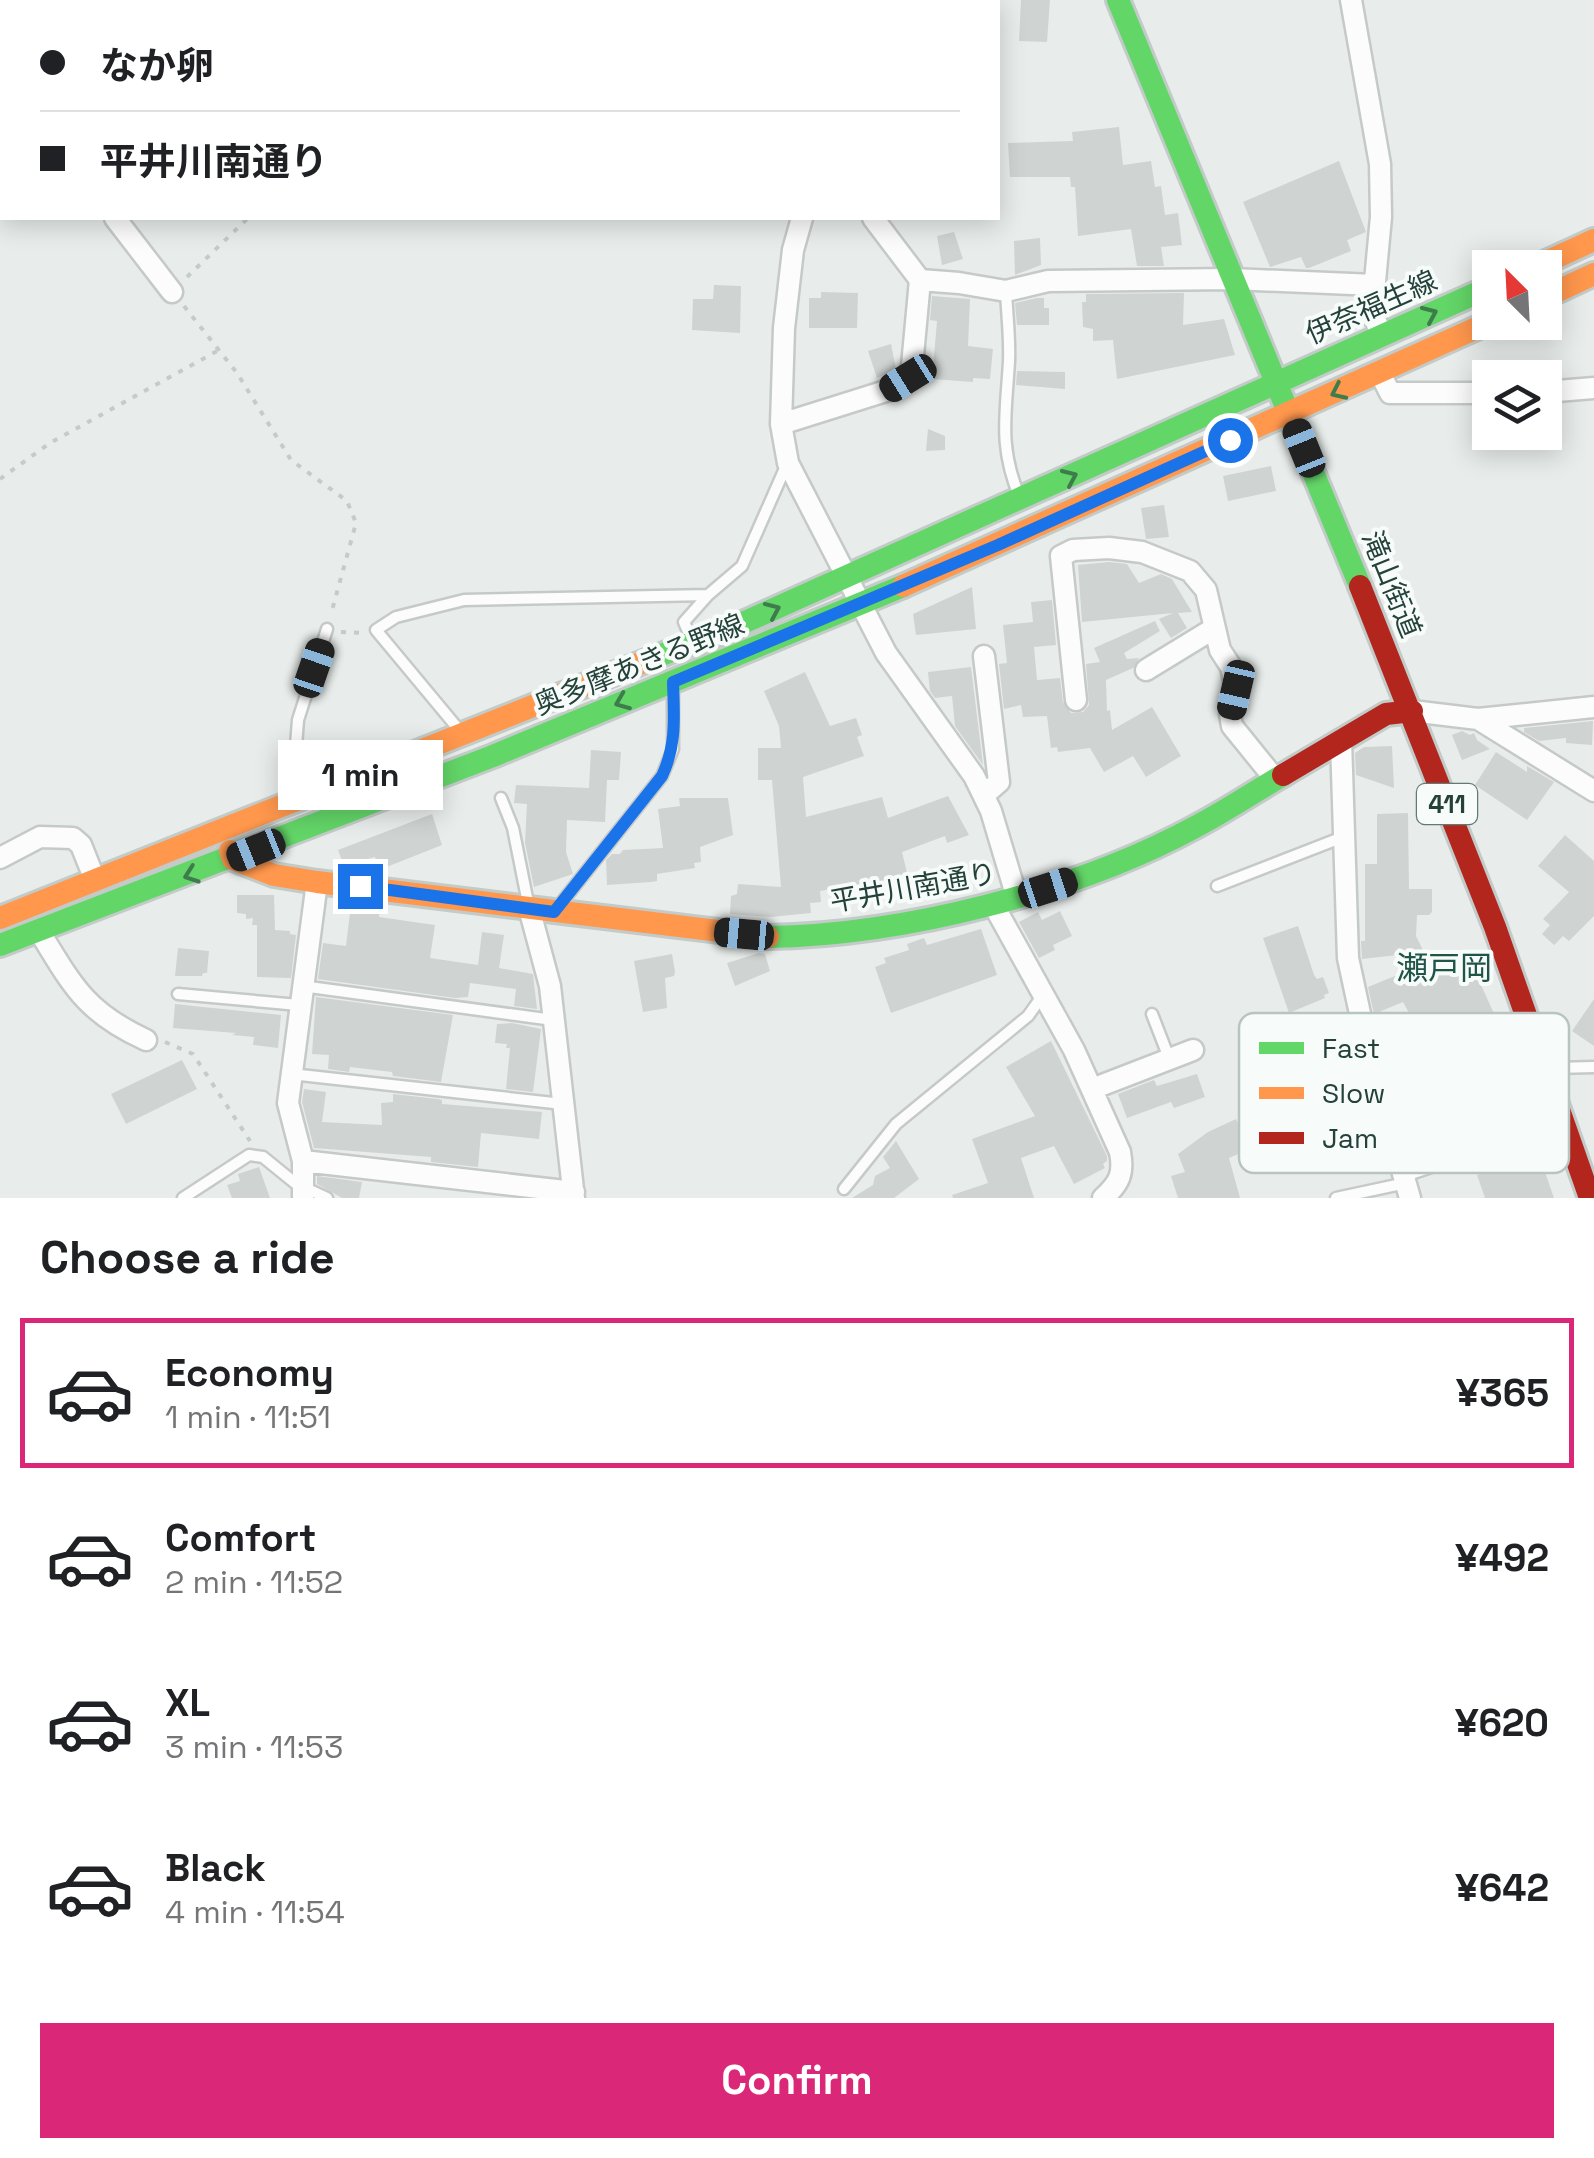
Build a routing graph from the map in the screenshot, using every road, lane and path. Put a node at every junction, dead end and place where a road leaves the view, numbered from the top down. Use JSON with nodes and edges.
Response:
{"nodes":[{"id":1,"x":1118,"y":0,"type":"edge"},
{"id":2,"x":1351,"y":0,"type":"edge"},
{"id":3,"x":117,"y":220,"type":"edge"},
{"id":4,"x":246,"y":220,"type":"edge"},
{"id":5,"x":801,"y":220,"type":"edge"},
{"id":6,"x":874,"y":220,"type":"edge"},
{"id":7,"x":1594,"y":240,"type":"edge"},
{"id":8,"x":1562,"y":255,"type":"edge"},
{"id":9,"x":1594,"y":274,"type":"edge"},
{"id":10,"x":1232,"y":279,"type":"junction"},
{"id":11,"x":920,"y":280,"type":"junction"},
{"id":12,"x":1375,"y":285,"type":"junction"},
{"id":13,"x":1562,"y":289,"type":"edge"},
{"id":14,"x":1006,"y":291,"type":"junction"},
{"id":15,"x":172,"y":292,"type":"junction"},
{"id":16,"x":1472,"y":295,"type":"edge"},
{"id":17,"x":1472,"y":330,"type":"edge"},
{"id":18,"x":1382,"y":335,"type":"junction"},
{"id":19,"x":219,"y":350,"type":"junction"},
{"id":20,"x":1380,"y":372,"type":"junction"},
{"id":21,"x":1278,"y":383,"type":"junction"},
{"id":22,"x":1594,"y":388,"type":"edge"},
{"id":23,"x":1562,"y":391,"type":"edge"},
{"id":24,"x":1472,"y":394,"type":"edge"},
{"id":25,"x":1290,"y":414,"type":"junction"},
{"id":26,"x":781,"y":424,"type":"junction"},
{"id":27,"x":788,"y":463,"type":"junction"},
{"id":28,"x":0,"y":479,"type":"edge"},
{"id":29,"x":1020,"y":499,"type":"junction"},
{"id":30,"x":845,"y":578,"type":"junction"},
{"id":31,"x":708,"y":595,"type":"junction"},
{"id":32,"x":860,"y":604,"type":"junction"},
{"id":33,"x":327,"y":628,"type":"junction"},
{"id":34,"x":1213,"y":629,"type":"junction"},
{"id":35,"x":371,"y":633,"type":"dead end"},
{"id":36,"x":693,"y":644,"type":"junction"},
{"id":37,"x":984,"y":656,"type":"dead end"},
{"id":38,"x":1146,"y":670,"type":"dead end"},
{"id":39,"x":673,"y":682,"type":"junction"},
{"id":40,"x":1076,"y":700,"type":"dead end"},
{"id":41,"x":1594,"y":707,"type":"edge"},
{"id":42,"x":1412,"y":711,"type":"junction"},
{"id":43,"x":1478,"y":719,"type":"junction"},
{"id":44,"x":464,"y":736,"type":"junction"},
{"id":45,"x":1341,"y":740,"type":"junction"},
{"id":46,"x":1275,"y":779,"type":"junction"},
{"id":47,"x":1594,"y":791,"type":"edge"},
{"id":48,"x":984,"y":795,"type":"junction"},
{"id":49,"x":305,"y":798,"type":"junction"},
{"id":50,"x":501,"y":798,"type":"dead end"},
{"id":51,"x":221,"y":831,"type":"junction"},
{"id":52,"x":1343,"y":837,"type":"junction"},
{"id":53,"x":0,"y":858,"type":"edge"},
{"id":54,"x":233,"y":859,"type":"junction"},
{"id":55,"x":95,"y":880,"type":"junction"},
{"id":56,"x":316,"y":882,"type":"junction"},
{"id":57,"x":1217,"y":886,"type":"dead end"},
{"id":58,"x":1017,"y":898,"type":"junction"},
{"id":59,"x":993,"y":904,"type":"junction"},
{"id":60,"x":529,"y":908,"type":"junction"},
{"id":61,"x":554,"y":912,"type":"junction"},
{"id":62,"x":0,"y":918,"type":"edge"},
{"id":63,"x":39,"y":931,"type":"junction"},
{"id":64,"x":0,"y":946,"type":"edge"},
{"id":65,"x":178,"y":994,"type":"dead end"},
{"id":66,"x":1044,"y":994,"type":"junction"},
{"id":67,"x":301,"y":995,"type":"junction"},
{"id":68,"x":1361,"y":1013,"type":"edge"},
{"id":69,"x":1525,"y":1013,"type":"edge"},
{"id":70,"x":1152,"y":1014,"type":"dead end"},
{"id":71,"x":554,"y":1020,"type":"junction"},
{"id":72,"x":146,"y":1040,"type":"joint"},
{"id":73,"x":1193,"y":1050,"type":"dead end"},
{"id":74,"x":1170,"y":1059,"type":"junction"},
{"id":75,"x":1594,"y":1067,"type":"edge"},
{"id":76,"x":1569,"y":1068,"type":"edge"},
{"id":77,"x":290,"y":1074,"type":"junction"},
{"id":78,"x":1092,"y":1089,"type":"junction"},
{"id":79,"x":564,"y":1104,"type":"junction"},
{"id":80,"x":1569,"y":1139,"type":"edge"},
{"id":81,"x":263,"y":1157,"type":"junction"},
{"id":82,"x":303,"y":1161,"type":"junction"},
{"id":83,"x":844,"y":1188,"type":"dead end"},
{"id":84,"x":1408,"y":1190,"type":"edge"},
{"id":85,"x":303,"y":1192,"type":"edge"},
{"id":86,"x":574,"y":1195,"type":"edge"},
{"id":87,"x":183,"y":1198,"type":"edge"},
{"id":88,"x":327,"y":1198,"type":"edge"},
{"id":89,"x":1104,"y":1198,"type":"edge"},
{"id":90,"x":1336,"y":1198,"type":"edge"},
{"id":91,"x":1590,"y":1198,"type":"edge"}],
"edges":[{"from":1,"to":10,"type":"main road","name":"滝山街道","number":"411"},
{"from":2,"to":12,"type":"street"},
{"from":3,"to":15,"type":"street"},
{"from":4,"to":15,"type":"path"},
{"from":5,"to":26,"type":"street"},
{"from":6,"to":11,"type":"street"},
{"from":7,"to":8,"type":"main road"},
{"from":9,"to":13,"type":"main road"},
{"from":10,"to":12,"type":"street"},
{"from":10,"to":14,"type":"street"},
{"from":10,"to":21,"type":"main road","name":"滝山街道","number":"411"},
{"from":11,"to":14,"type":"street"},
{"from":11,"to":26,"type":"street"},
{"from":12,"to":18,"type":"street"},
{"from":14,"to":29,"type":"lane"},
{"from":15,"to":19,"type":"path"},
{"from":18,"to":16,"type":"main road","name":"伊奈福生線","one_way":true},
{"from":17,"to":20,"type":"main road"},
{"from":18,"to":21,"type":"main road","name":"伊奈福生線"},
{"from":19,"to":28,"type":"path"},
{"from":19,"to":33,"type":"path"},
{"from":20,"to":24,"type":"street"},
{"from":20,"to":25,"type":"main road","one_way":true},
{"from":21,"to":25,"type":"main road","name":"滝山街道","number":"411"},
{"from":29,"to":21,"type":"main road","name":"奥多摩あきる野線","one_way":true},
{"from":22,"to":23,"type":"street"},
{"from":25,"to":32,"type":"main road","name":"奥多摩あきる野線"},
{"from":25,"to":42,"type":"main road","name":"滝山街道","number":"411"},
{"from":26,"to":27,"type":"street"},
{"from":27,"to":30,"type":"street"},
{"from":27,"to":31,"type":"lane"},
{"from":29,"to":30,"type":"main road","name":"奥多摩あきる野線"},
{"from":30,"to":32,"type":"street"},
{"from":36,"to":30,"type":"main road","name":"奥多摩あきる野線","one_way":true},
{"from":31,"to":36,"type":"lane"},
{"from":31,"to":44,"type":"lane"},
{"from":32,"to":39,"type":"main road","name":"奥多摩あきる野線"},
{"from":32,"to":48,"type":"street"},
{"from":33,"to":35,"type":"path"},
{"from":33,"to":49,"type":"lane"},
{"from":34,"to":38,"type":"street"},
{"from":34,"to":40,"type":"street"},
{"from":34,"to":46,"type":"street"},
{"from":36,"to":44,"type":"main road","name":"奥多摩あきる野線"},
{"from":37,"to":48,"type":"street"},
{"from":39,"to":54,"type":"main road","name":"奥多摩あきる野線","one_way":true},
{"from":39,"to":61,"type":"lane"},
{"from":41,"to":43,"type":"street","name":"平井川南通り"},
{"from":42,"to":43,"type":"street","name":"平井川南通り"},
{"from":42,"to":45,"type":"main road","name":"平井川南通り"},
{"from":42,"to":69,"type":"main road","name":"滝山街道","number":"411"},
{"from":43,"to":47,"type":"street"},
{"from":44,"to":49,"type":"main road","name":"奥多摩あきる野線"},
{"from":45,"to":46,"type":"main road","name":"平井川南通り"},
{"from":45,"to":52,"type":"street"},
{"from":46,"to":58,"type":"main road","name":"平井川南通り"},
{"from":48,"to":58,"type":"street"},
{"from":49,"to":51,"type":"main road","name":"奥多摩あきる野線"},
{"from":50,"to":60,"type":"lane"},
{"from":51,"to":54,"type":"main road"},
{"from":51,"to":55,"type":"main road","name":"奥多摩あきる野線"},
{"from":52,"to":57,"type":"lane"},
{"from":52,"to":68,"type":"street"},
{"from":53,"to":55,"type":"street"},
{"from":54,"to":56,"type":"main road","name":"平井川南通り"},
{"from":54,"to":63,"type":"main road","name":"奥多摩あきる野線","one_way":true},
{"from":55,"to":62,"type":"main road","name":"奥多摩あきる野線"},
{"from":56,"to":60,"type":"main road","name":"平井川南通り"},
{"from":56,"to":67,"type":"street"},
{"from":58,"to":59,"type":"main road","name":"平井川南通り"},
{"from":59,"to":61,"type":"main road","name":"平井川南通り"},
{"from":59,"to":66,"type":"street"},
{"from":60,"to":61,"type":"main road","name":"平井川南通り"},
{"from":60,"to":71,"type":"street"},
{"from":63,"to":64,"type":"main road","name":"奥多摩あきる野線"},
{"from":63,"to":72,"type":"street"},
{"from":65,"to":67,"type":"lane"},
{"from":66,"to":78,"type":"street"},
{"from":66,"to":83,"type":"lane"},
{"from":67,"to":71,"type":"lane"},
{"from":67,"to":77,"type":"street"},
{"from":70,"to":74,"type":"lane"},
{"from":71,"to":79,"type":"street"},
{"from":72,"to":81,"type":"path"},
{"from":73,"to":74,"type":"street"},
{"from":74,"to":78,"type":"street"},
{"from":75,"to":76,"type":"lane"},
{"from":77,"to":79,"type":"lane"},
{"from":77,"to":82,"type":"street"},
{"from":78,"to":89,"type":"street"},
{"from":79,"to":86,"type":"street"},
{"from":80,"to":91,"type":"main road","name":"滝山街道","number":"411"},
{"from":81,"to":85,"type":"lane"},
{"from":81,"to":87,"type":"lane"},
{"from":82,"to":85,"type":"street"},
{"from":82,"to":86,"type":"street"},
{"from":84,"to":90,"type":"lane"},
{"from":85,"to":88,"type":"lane"}]}
